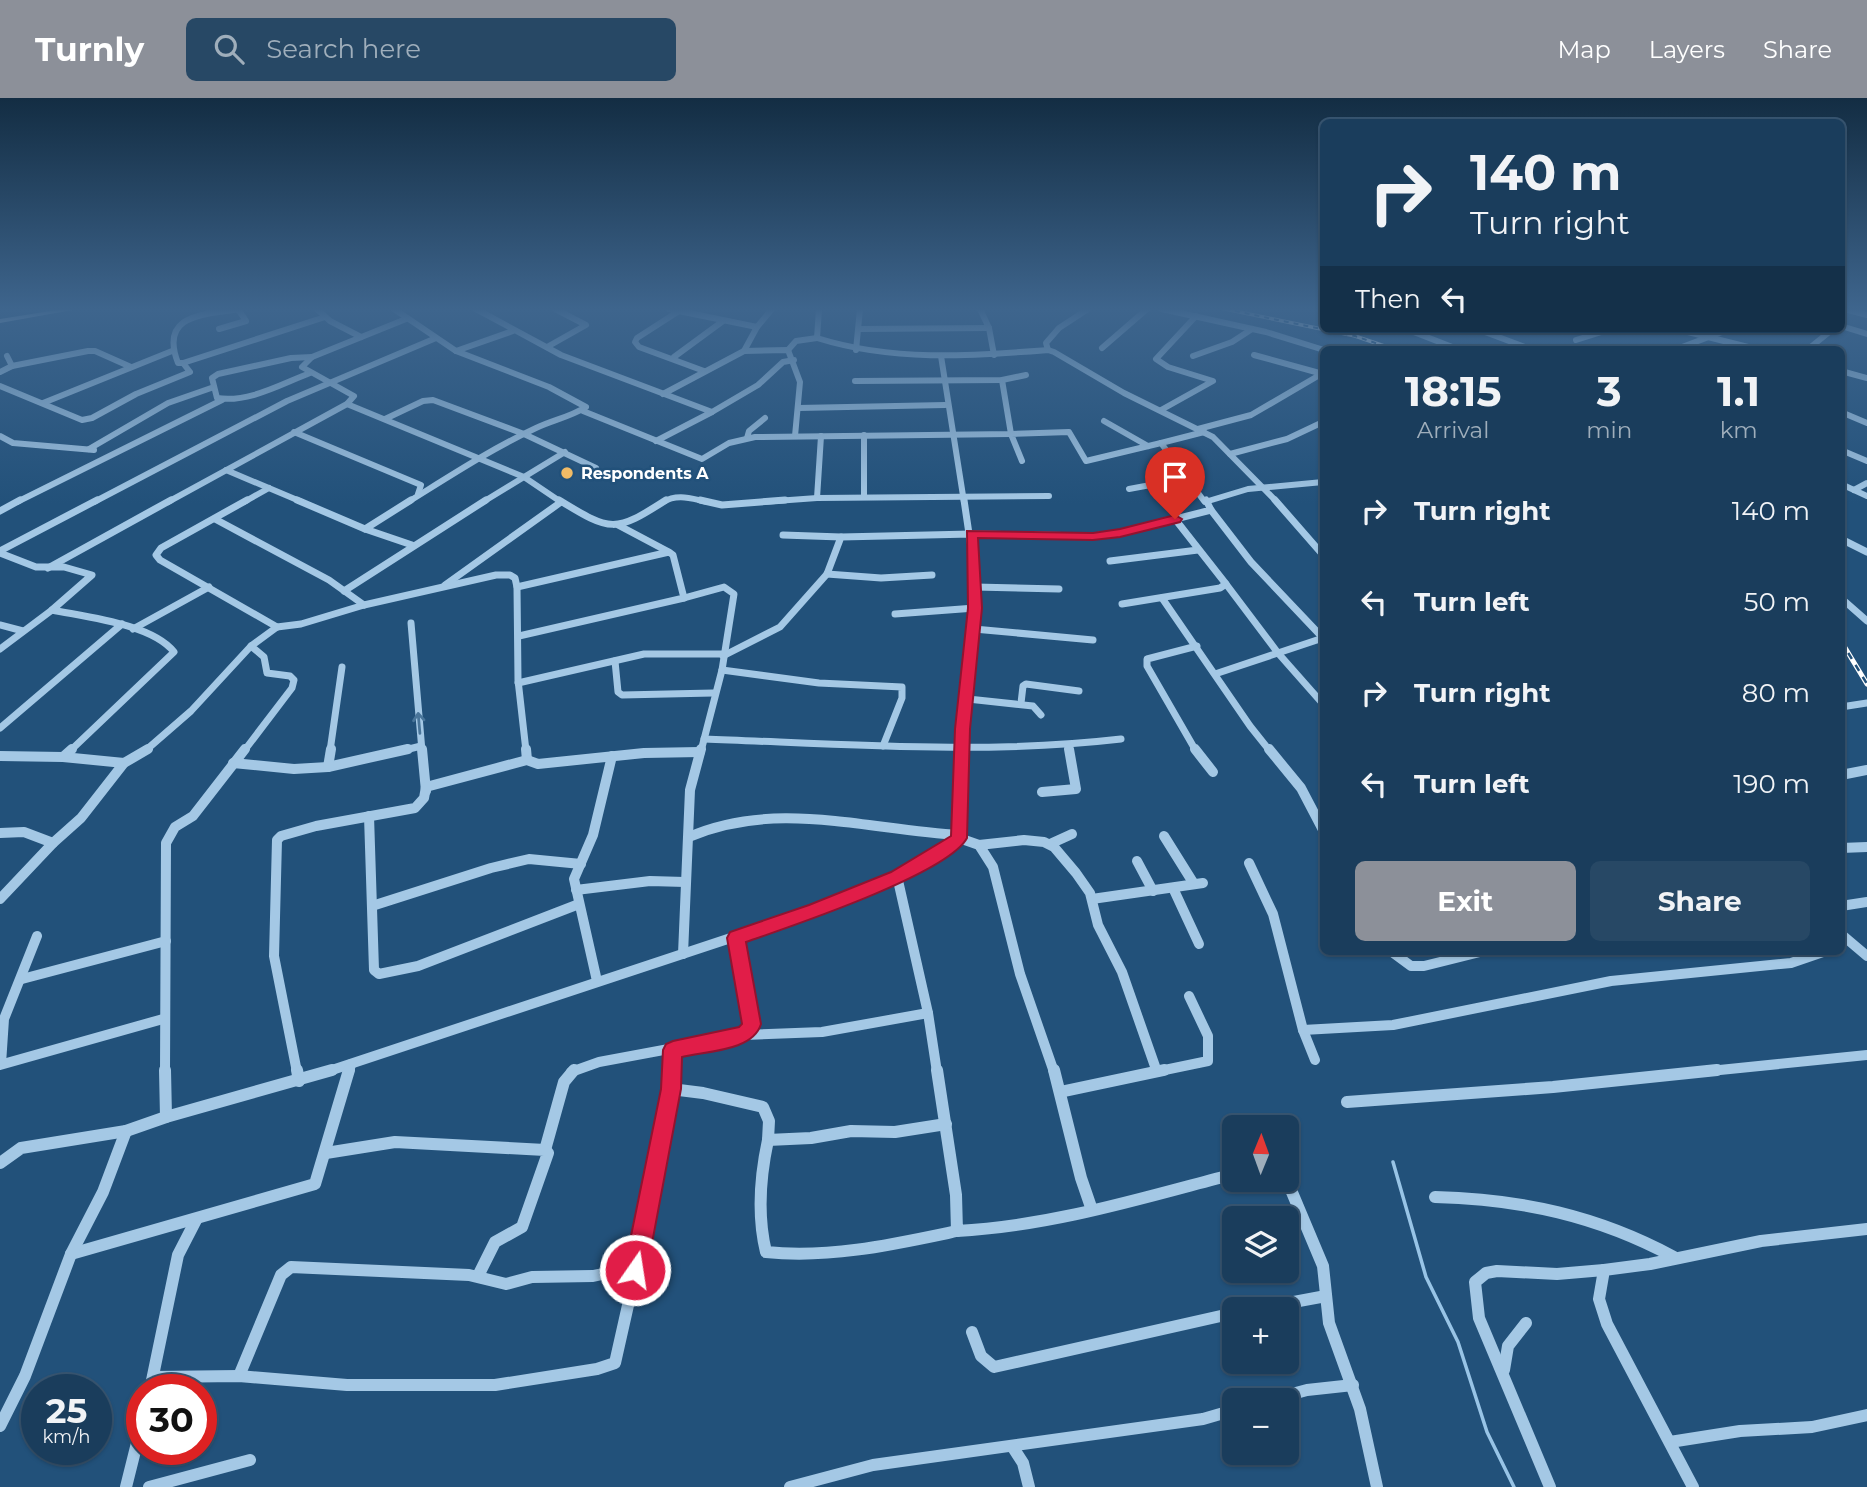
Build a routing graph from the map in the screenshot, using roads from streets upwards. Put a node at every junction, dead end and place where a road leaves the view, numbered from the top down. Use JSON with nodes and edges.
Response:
{"nodes":[{"id":1,"x":114,"y":374,"type":"edge"},
{"id":2,"x":186,"y":374,"type":"edge"},
{"id":3,"x":219,"y":374,"type":"edge"},
{"id":4,"x":308,"y":374,"type":"edge"},
{"id":5,"x":312,"y":374,"type":"edge"},
{"id":6,"x":351,"y":374,"type":"edge"},
{"id":7,"x":515,"y":374,"type":"edge"},
{"id":8,"x":606,"y":374,"type":"edge"},
{"id":9,"x":699,"y":374,"type":"edge"},
{"id":10,"x":770,"y":374,"type":"edge"},
{"id":11,"x":800,"y":374,"type":"edge"},
{"id":12,"x":942,"y":374,"type":"edge"},
{"id":13,"x":1093,"y":374,"type":"edge"},
{"id":14,"x":1190,"y":374,"type":"edge"},
{"id":15,"x":1026,"y":375,"type":"dead end"},
{"id":16,"x":1320,"y":376,"type":"edge"},
{"id":17,"x":1002,"y":380,"type":"junction"},
{"id":18,"x":943,"y":381,"type":"junction"},
{"id":19,"x":855,"y":382,"type":"dead end"},
{"id":20,"x":329,"y":383,"type":"junction"},
{"id":21,"x":0,"y":386,"type":"edge"},
{"id":22,"x":214,"y":387,"type":"junction"},
{"id":23,"x":663,"y":394,"type":"junction"},
{"id":24,"x":222,"y":400,"type":"junction"},
{"id":25,"x":43,"y":403,"type":"junction"},
{"id":26,"x":347,"y":404,"type":"junction"},
{"id":27,"x":946,"y":405,"type":"junction"},
{"id":28,"x":798,"y":408,"type":"junction"},
{"id":29,"x":1161,"y":410,"type":"junction"},
{"id":30,"x":583,"y":411,"type":"junction"},
{"id":31,"x":712,"y":412,"type":"junction"},
{"id":32,"x":1845,"y":414,"type":"edge"},
{"id":33,"x":765,"y":418,"type":"dead end"},
{"id":34,"x":385,"y":419,"type":"junction"},
{"id":35,"x":1104,"y":421,"type":"dead end"},
{"id":36,"x":1867,"y":423,"type":"edge"},
{"id":37,"x":1320,"y":424,"type":"edge"},
{"id":38,"x":1201,"y":430,"type":"junction"},
{"id":39,"x":294,"y":432,"type":"junction"},
{"id":40,"x":524,"y":434,"type":"junction"},
{"id":41,"x":950,"y":434,"type":"junction"},
{"id":42,"x":1011,"y":434,"type":"junction"},
{"id":43,"x":864,"y":435,"type":"junction"},
{"id":44,"x":0,"y":436,"type":"edge"},
{"id":45,"x":795,"y":436,"type":"junction"},
{"id":46,"x":821,"y":436,"type":"junction"},
{"id":47,"x":747,"y":438,"type":"junction"},
{"id":48,"x":656,"y":441,"type":"junction"},
{"id":49,"x":13,"y":443,"type":"junction"},
{"id":50,"x":1161,"y":443,"type":"junction"},
{"id":51,"x":0,"y":445,"type":"edge"},
{"id":52,"x":1149,"y":446,"type":"junction"},
{"id":53,"x":89,"y":449,"type":"junction"},
{"id":54,"x":565,"y":452,"type":"junction"},
{"id":55,"x":1845,"y":452,"type":"edge"},
{"id":56,"x":111,"y":453,"type":"junction"},
{"id":57,"x":1230,"y":454,"type":"junction"},
{"id":58,"x":479,"y":458,"type":"junction"},
{"id":59,"x":1022,"y":461,"type":"dead end"},
{"id":60,"x":1867,"y":461,"type":"edge"},
{"id":61,"x":596,"y":468,"type":"dead end"},
{"id":62,"x":226,"y":470,"type":"junction"},
{"id":63,"x":524,"y":477,"type":"junction"},
{"id":64,"x":1188,"y":478,"type":"junction"},
{"id":65,"x":1320,"y":482,"type":"edge"},
{"id":66,"x":1867,"y":483,"type":"edge"},
{"id":67,"x":1263,"y":485,"type":"junction"},
{"id":68,"x":1845,"y":486,"type":"edge"},
{"id":69,"x":269,"y":488,"type":"junction"},
{"id":70,"x":1129,"y":489,"type":"dead end"},
{"id":71,"x":1854,"y":490,"type":"junction"},
{"id":72,"x":418,"y":494,"type":"junction"},
{"id":73,"x":963,"y":496,"type":"junction"},
{"id":74,"x":1049,"y":496,"type":"dead end"},
{"id":75,"x":1867,"y":496,"type":"edge"},
{"id":76,"x":864,"y":497,"type":"junction"},
{"id":77,"x":817,"y":498,"type":"junction"},
{"id":78,"x":1204,"y":500,"type":"junction"},
{"id":79,"x":561,"y":502,"type":"junction"},
{"id":80,"x":1211,"y":510,"type":"junction"},
{"id":81,"x":0,"y":511,"type":"edge"},
{"id":82,"x":215,"y":519,"type":"junction"},
{"id":83,"x":1175,"y":519,"type":"junction"},
{"id":84,"x":618,"y":525,"type":"junction"},
{"id":85,"x":365,"y":529,"type":"junction"},
{"id":86,"x":971,"y":534,"type":"junction"},
{"id":87,"x":783,"y":535,"type":"dead end"},
{"id":88,"x":841,"y":537,"type":"junction"},
{"id":89,"x":1845,"y":541,"type":"edge"},
{"id":90,"x":412,"y":545,"type":"junction"},
{"id":91,"x":1198,"y":550,"type":"junction"},
{"id":92,"x":0,"y":552,"type":"edge"},
{"id":93,"x":669,"y":552,"type":"junction"},
{"id":94,"x":1320,"y":552,"type":"edge"},
{"id":95,"x":1867,"y":552,"type":"edge"},
{"id":96,"x":1110,"y":561,"type":"dead end"},
{"id":97,"x":48,"y":568,"type":"junction"},
{"id":98,"x":827,"y":574,"type":"junction"},
{"id":99,"x":932,"y":575,"type":"dead end"},
{"id":100,"x":1226,"y":584,"type":"junction"},
{"id":101,"x":209,"y":587,"type":"junction"},
{"id":102,"x":517,"y":587,"type":"junction"},
{"id":103,"x":975,"y":587,"type":"junction"},
{"id":104,"x":440,"y":589,"type":"junction"},
{"id":105,"x":1059,"y":589,"type":"dead end"},
{"id":106,"x":344,"y":591,"type":"junction"},
{"id":107,"x":684,"y":598,"type":"junction"},
{"id":108,"x":1162,"y":598,"type":"junction"},
{"id":109,"x":1845,"y":602,"type":"edge"},
{"id":110,"x":1122,"y":604,"type":"dead end"},
{"id":111,"x":364,"y":605,"type":"junction"},
{"id":112,"x":975,"y":608,"type":"junction"},
{"id":113,"x":52,"y":610,"type":"junction"},
{"id":114,"x":895,"y":614,"type":"dead end"},
{"id":115,"x":1867,"y":621,"type":"edge"},
{"id":116,"x":411,"y":623,"type":"dead end"},
{"id":117,"x":122,"y":624,"type":"junction"},
{"id":118,"x":0,"y":625,"type":"edge"},
{"id":119,"x":277,"y":627,"type":"junction"},
{"id":120,"x":133,"y":629,"type":"junction"},
{"id":121,"x":974,"y":629,"type":"junction"},
{"id":122,"x":23,"y":631,"type":"junction"},
{"id":123,"x":1320,"y":635,"type":"edge"},
{"id":124,"x":519,"y":636,"type":"junction"},
{"id":125,"x":1320,"y":639,"type":"edge"},
{"id":126,"x":1093,"y":640,"type":"dead end"},
{"id":127,"x":251,"y":646,"type":"junction"},
{"id":128,"x":1197,"y":646,"type":"junction"},
{"id":129,"x":0,"y":649,"type":"edge"},
{"id":130,"x":1278,"y":653,"type":"junction"},
{"id":131,"x":723,"y":655,"type":"junction"},
{"id":132,"x":615,"y":661,"type":"junction"},
{"id":133,"x":342,"y":667,"type":"dead end"},
{"id":134,"x":722,"y":670,"type":"junction"},
{"id":135,"x":1215,"y":674,"type":"junction"},
{"id":136,"x":519,"y":683,"type":"junction"},
{"id":137,"x":1079,"y":691,"type":"dead end"},
{"id":138,"x":713,"y":693,"type":"junction"},
{"id":139,"x":968,"y":699,"type":"junction"},
{"id":140,"x":1320,"y":701,"type":"edge"},
{"id":141,"x":1867,"y":702,"type":"edge"},
{"id":142,"x":1021,"y":703,"type":"junction"},
{"id":143,"x":1845,"y":706,"type":"edge"},
{"id":144,"x":1041,"y":715,"type":"dead end"},
{"id":145,"x":0,"y":728,"type":"edge"},
{"id":146,"x":704,"y":739,"type":"junction"},
{"id":147,"x":1121,"y":739,"type":"dead end"},
{"id":148,"x":1068,"y":745,"type":"junction"},
{"id":149,"x":421,"y":746,"type":"junction"},
{"id":150,"x":883,"y":746,"type":"junction"},
{"id":151,"x":962,"y":748,"type":"junction"},
{"id":152,"x":700,"y":752,"type":"junction"},
{"id":153,"x":0,"y":756,"type":"edge"},
{"id":154,"x":612,"y":756,"type":"junction"},
{"id":155,"x":63,"y":757,"type":"junction"},
{"id":156,"x":527,"y":760,"type":"junction"},
{"id":157,"x":124,"y":763,"type":"junction"},
{"id":158,"x":233,"y":763,"type":"junction"},
{"id":159,"x":328,"y":767,"type":"junction"},
{"id":160,"x":1867,"y":770,"type":"edge"},
{"id":161,"x":1213,"y":772,"type":"dead end"},
{"id":162,"x":1845,"y":774,"type":"edge"},
{"id":163,"x":426,"y":791,"type":"junction"},
{"id":164,"x":1042,"y":792,"type":"dead end"},
{"id":165,"x":369,"y":816,"type":"junction"},
{"id":166,"x":1320,"y":825,"type":"edge"},
{"id":167,"x":0,"y":832,"type":"edge"},
{"id":168,"x":1072,"y":834,"type":"dead end"},
{"id":169,"x":959,"y":836,"type":"junction"},
{"id":170,"x":1164,"y":836,"type":"dead end"},
{"id":171,"x":689,"y":837,"type":"junction"},
{"id":172,"x":53,"y":843,"type":"junction"},
{"id":173,"x":1050,"y":844,"type":"junction"},
{"id":174,"x":979,"y":845,"type":"junction"},
{"id":175,"x":1867,"y":846,"type":"edge"},
{"id":176,"x":1845,"y":848,"type":"edge"},
{"id":177,"x":1137,"y":861,"type":"dead end"},
{"id":178,"x":1250,"y":863,"type":"dead end"},
{"id":179,"x":581,"y":864,"type":"junction"},
{"id":180,"x":897,"y":876,"type":"junction"},
{"id":181,"x":685,"y":882,"type":"junction"},
{"id":182,"x":1173,"y":888,"type":"junction"},
{"id":183,"x":576,"y":890,"type":"junction"},
{"id":184,"x":1153,"y":891,"type":"junction"},
{"id":185,"x":0,"y":899,"type":"edge"},
{"id":186,"x":1093,"y":899,"type":"junction"},
{"id":187,"x":1867,"y":902,"type":"edge"},
{"id":188,"x":579,"y":904,"type":"junction"},
{"id":189,"x":1845,"y":905,"type":"edge"},
{"id":190,"x":372,"y":906,"type":"junction"},
{"id":191,"x":37,"y":936,"type":"dead end"},
{"id":192,"x":736,"y":938,"type":"junction"},
{"id":193,"x":166,"y":941,"type":"junction"},
{"id":194,"x":1846,"y":943,"type":"edge"},
{"id":195,"x":1199,"y":944,"type":"dead end"},
{"id":196,"x":684,"y":954,"type":"junction"},
{"id":197,"x":1396,"y":955,"type":"edge"},
{"id":198,"x":1468,"y":955,"type":"edge"},
{"id":199,"x":1814,"y":955,"type":"edge"},
{"id":200,"x":1867,"y":956,"type":"edge"},
{"id":201,"x":22,"y":979,"type":"junction"},
{"id":202,"x":597,"y":981,"type":"junction"},
{"id":203,"x":1189,"y":996,"type":"dead end"},
{"id":204,"x":928,"y":1013,"type":"junction"},
{"id":205,"x":163,"y":1019,"type":"junction"},
{"id":206,"x":1303,"y":1030,"type":"junction"},
{"id":207,"x":744,"y":1035,"type":"junction"},
{"id":208,"x":673,"y":1050,"type":"junction"},
{"id":209,"x":1867,"y":1055,"type":"edge"},
{"id":210,"x":1315,"y":1060,"type":"dead end"},
{"id":211,"x":351,"y":1064,"type":"junction"},
{"id":212,"x":0,"y":1065,"type":"edge"},
{"id":213,"x":1157,"y":1072,"type":"junction"},
{"id":214,"x":299,"y":1081,"type":"junction"},
{"id":215,"x":671,"y":1089,"type":"junction"},
{"id":216,"x":1060,"y":1092,"type":"junction"},
{"id":217,"x":1347,"y":1102,"type":"dead end"},
{"id":218,"x":166,"y":1117,"type":"junction"},
{"id":219,"x":946,"y":1124,"type":"junction"},
{"id":220,"x":126,"y":1131,"type":"junction"},
{"id":221,"x":768,"y":1140,"type":"junction"},
{"id":222,"x":545,"y":1150,"type":"junction"},
{"id":223,"x":326,"y":1153,"type":"junction"},
{"id":224,"x":0,"y":1163,"type":"edge"},
{"id":225,"x":1222,"y":1177,"type":"edge"},
{"id":226,"x":1292,"y":1192,"type":"edge"},
{"id":227,"x":1435,"y":1197,"type":"dead end"},
{"id":228,"x":1092,"y":1210,"type":"junction"},
{"id":229,"x":196,"y":1220,"type":"junction"},
{"id":230,"x":1867,"y":1229,"type":"edge"},
{"id":231,"x":957,"y":1231,"type":"junction"},
{"id":232,"x":640,"y":1252,"type":"junction"},
{"id":233,"x":71,"y":1254,"type":"junction"},
{"id":234,"x":1674,"y":1257,"type":"junction"},
{"id":235,"x":1604,"y":1270,"type":"junction"},
{"id":236,"x":478,"y":1276,"type":"junction"},
{"id":237,"x":1326,"y":1296,"type":"junction"},
{"id":238,"x":1299,"y":1301,"type":"edge"},
{"id":239,"x":1222,"y":1316,"type":"edge"},
{"id":240,"x":1525,"y":1323,"type":"dead end"},
{"id":241,"x":972,"y":1332,"type":"dead end"},
{"id":242,"x":1504,"y":1372,"type":"junction"},
{"id":243,"x":154,"y":1374,"type":"edge"},
{"id":244,"x":239,"y":1376,"type":"junction"},
{"id":245,"x":217,"y":1378,"type":"edge"},
{"id":246,"x":1353,"y":1385,"type":"junction"},
{"id":247,"x":1299,"y":1392,"type":"edge"},
{"id":248,"x":1222,"y":1413,"type":"edge"},
{"id":249,"x":1867,"y":1415,"type":"edge"},
{"id":250,"x":0,"y":1426,"type":"edge"},
{"id":251,"x":1670,"y":1442,"type":"junction"},
{"id":252,"x":1012,"y":1446,"type":"junction"},
{"id":253,"x":250,"y":1460,"type":"dead end"},
{"id":254,"x":132,"y":1465,"type":"edge"},
{"id":255,"x":126,"y":1487,"type":"edge"},
{"id":256,"x":149,"y":1487,"type":"edge"},
{"id":257,"x":790,"y":1487,"type":"edge"},
{"id":258,"x":1029,"y":1487,"type":"edge"},
{"id":259,"x":1377,"y":1487,"type":"edge"},
{"id":260,"x":1550,"y":1487,"type":"edge"},
{"id":261,"x":1693,"y":1487,"type":"edge"}],
"edges":[{"from":1,"to":25,"type":"street"},
{"from":2,"to":25,"type":"street"},
{"from":3,"to":22,"type":"street"},
{"from":4,"to":24,"type":"street"},
{"from":5,"to":20,"type":"street"},
{"from":6,"to":20,"type":"street"},
{"from":7,"to":30,"type":"street"},
{"from":8,"to":23,"type":"street"},
{"from":9,"to":23,"type":"street"},
{"from":10,"to":31,"type":"street"},
{"from":11,"to":28,"type":"street"},
{"from":12,"to":18,"type":"street"},
{"from":13,"to":29,"type":"street"},
{"from":14,"to":29,"type":"street"},
{"from":15,"to":17,"type":"street"},
{"from":16,"to":38,"type":"street"},
{"from":17,"to":18,"type":"street"},
{"from":17,"to":42,"type":"street"},
{"from":18,"to":19,"type":"street"},
{"from":18,"to":27,"type":"street"},
{"from":20,"to":26,"type":"street"},
{"from":20,"to":92,"type":"street"},
{"from":21,"to":25,"type":"street"},
{"from":22,"to":24,"type":"street"},
{"from":22,"to":53,"type":"street"},
{"from":23,"to":31,"type":"street"},
{"from":24,"to":56,"type":"street"},
{"from":26,"to":34,"type":"street"},
{"from":26,"to":39,"type":"street"},
{"from":27,"to":28,"type":"street"},
{"from":27,"to":41,"type":"street"},
{"from":28,"to":45,"type":"street"},
{"from":29,"to":38,"type":"street"},
{"from":30,"to":40,"type":"street"},
{"from":30,"to":48,"type":"street"},
{"from":31,"to":48,"type":"street"},
{"from":32,"to":36,"type":"street"},
{"from":33,"to":47,"type":"street"},
{"from":34,"to":40,"type":"street"},
{"from":34,"to":58,"type":"street"},
{"from":35,"to":52,"type":"street"},
{"from":37,"to":57,"type":"street"},
{"from":38,"to":50,"type":"street"},
{"from":38,"to":57,"type":"street"},
{"from":39,"to":62,"type":"street"},
{"from":39,"to":72,"type":"street"},
{"from":40,"to":54,"type":"street"},
{"from":40,"to":58,"type":"street"},
{"from":41,"to":42,"type":"street"},
{"from":41,"to":43,"type":"street"},
{"from":41,"to":73,"type":"street"},
{"from":42,"to":52,"type":"street"},
{"from":42,"to":59,"type":"street"},
{"from":43,"to":46,"type":"street"},
{"from":43,"to":76,"type":"street"},
{"from":44,"to":49,"type":"street"},
{"from":45,"to":46,"type":"street"},
{"from":45,"to":47,"type":"street"},
{"from":46,"to":77,"type":"street"},
{"from":47,"to":48,"type":"street"},
{"from":49,"to":51,"type":"street"},
{"from":49,"to":53,"type":"street"},
{"from":50,"to":52,"type":"street"},
{"from":50,"to":64,"type":"street"},
{"from":53,"to":56,"type":"street"},
{"from":54,"to":61,"type":"street"},
{"from":54,"to":63,"type":"street"},
{"from":55,"to":60,"type":"street"},
{"from":56,"to":81,"type":"street"},
{"from":57,"to":67,"type":"street"},
{"from":58,"to":63,"type":"street"},
{"from":58,"to":72,"type":"street"},
{"from":62,"to":69,"type":"street"},
{"from":62,"to":97,"type":"street"},
{"from":63,"to":79,"type":"street"},
{"from":63,"to":90,"type":"street"},
{"from":64,"to":70,"type":"street"},
{"from":64,"to":78,"type":"street"},
{"from":65,"to":67,"type":"street"},
{"from":66,"to":71,"type":"street"},
{"from":67,"to":78,"type":"street"},
{"from":67,"to":94,"type":"street"},
{"from":68,"to":71,"type":"street"},
{"from":69,"to":82,"type":"street"},
{"from":69,"to":85,"type":"street"},
{"from":71,"to":75,"type":"street"},
{"from":72,"to":85,"type":"street"},
{"from":73,"to":74,"type":"street"},
{"from":73,"to":76,"type":"street"},
{"from":73,"to":86,"type":"street"},
{"from":76,"to":77,"type":"street"},
{"from":77,"to":84,"type":"street"},
{"from":78,"to":80,"type":"street"},
{"from":79,"to":84,"type":"street"},
{"from":79,"to":104,"type":"street"},
{"from":80,"to":83,"type":"street"},
{"from":80,"to":123,"type":"street"},
{"from":82,"to":101,"type":"street"},
{"from":82,"to":106,"type":"street"},
{"from":83,"to":86,"type":"street"},
{"from":83,"to":91,"type":"street"},
{"from":84,"to":93,"type":"street"},
{"from":85,"to":90,"type":"street"},
{"from":86,"to":88,"type":"street"},
{"from":86,"to":103,"type":"street"},
{"from":87,"to":88,"type":"street"},
{"from":88,"to":98,"type":"street"},
{"from":89,"to":95,"type":"street"},
{"from":90,"to":106,"type":"street"},
{"from":91,"to":96,"type":"street"},
{"from":91,"to":100,"type":"street"},
{"from":92,"to":97,"type":"street"},
{"from":93,"to":102,"type":"street"},
{"from":93,"to":107,"type":"street"},
{"from":97,"to":113,"type":"street"},
{"from":98,"to":99,"type":"street"},
{"from":98,"to":131,"type":"street"},
{"from":100,"to":108,"type":"street"},
{"from":100,"to":130,"type":"street"},
{"from":101,"to":119,"type":"street"},
{"from":101,"to":120,"type":"street"},
{"from":102,"to":104,"type":"street"},
{"from":102,"to":124,"type":"street"},
{"from":103,"to":105,"type":"street"},
{"from":103,"to":112,"type":"street"},
{"from":104,"to":111,"type":"street"},
{"from":106,"to":111,"type":"street"},
{"from":107,"to":124,"type":"street"},
{"from":107,"to":131,"type":"street"},
{"from":108,"to":110,"type":"street"},
{"from":108,"to":128,"type":"street"},
{"from":109,"to":115,"type":"street"},
{"from":111,"to":119,"type":"street"},
{"from":112,"to":114,"type":"street"},
{"from":112,"to":121,"type":"street"},
{"from":113,"to":117,"type":"street"},
{"from":113,"to":122,"type":"street"},
{"from":149,"to":116,"type":"street","one_way":true},
{"from":117,"to":120,"type":"street"},
{"from":117,"to":145,"type":"street"},
{"from":118,"to":122,"type":"street"},
{"from":119,"to":127,"type":"street"},
{"from":120,"to":155,"type":"street"},
{"from":121,"to":126,"type":"street"},
{"from":121,"to":139,"type":"street"},
{"from":122,"to":129,"type":"street"},
{"from":124,"to":136,"type":"street"},
{"from":125,"to":130,"type":"street"},
{"from":127,"to":157,"type":"street"},
{"from":127,"to":158,"type":"street"},
{"from":128,"to":135,"type":"street"},
{"from":128,"to":161,"type":"street"},
{"from":130,"to":135,"type":"street"},
{"from":130,"to":140,"type":"street"},
{"from":131,"to":132,"type":"street"},
{"from":131,"to":134,"type":"street"},
{"from":132,"to":136,"type":"street"},
{"from":132,"to":138,"type":"street"},
{"from":133,"to":159,"type":"street"},
{"from":134,"to":138,"type":"street"},
{"from":134,"to":150,"type":"street"},
{"from":135,"to":166,"type":"street"},
{"from":136,"to":156,"type":"street"},
{"from":137,"to":142,"type":"street"},
{"from":138,"to":146,"type":"street"},
{"from":139,"to":142,"type":"street"},
{"from":139,"to":151,"type":"street"},
{"from":141,"to":143,"type":"street"},
{"from":142,"to":144,"type":"street"},
{"from":146,"to":150,"type":"street"},
{"from":146,"to":152,"type":"street"},
{"from":147,"to":148,"type":"street"},
{"from":148,"to":151,"type":"street"},
{"from":148,"to":164,"type":"street"},
{"from":149,"to":159,"type":"street"},
{"from":149,"to":163,"type":"street"},
{"from":150,"to":151,"type":"street"},
{"from":151,"to":169,"type":"street"},
{"from":152,"to":154,"type":"street"},
{"from":152,"to":171,"type":"street"},
{"from":153,"to":155,"type":"street"},
{"from":154,"to":156,"type":"street"},
{"from":154,"to":179,"type":"street"},
{"from":155,"to":157,"type":"street"},
{"from":156,"to":163,"type":"street"},
{"from":157,"to":172,"type":"street"},
{"from":158,"to":159,"type":"street"},
{"from":158,"to":193,"type":"street"},
{"from":160,"to":162,"type":"street"},
{"from":163,"to":165,"type":"street"},
{"from":165,"to":190,"type":"street"},
{"from":165,"to":214,"type":"street"},
{"from":167,"to":172,"type":"street"},
{"from":168,"to":173,"type":"street"},
{"from":169,"to":171,"type":"street"},
{"from":169,"to":174,"type":"street"},
{"from":169,"to":180,"type":"street"},
{"from":170,"to":182,"type":"street"},
{"from":171,"to":181,"type":"street"},
{"from":172,"to":185,"type":"street"},
{"from":173,"to":174,"type":"street"},
{"from":173,"to":186,"type":"street"},
{"from":174,"to":216,"type":"street"},
{"from":175,"to":176,"type":"street"},
{"from":177,"to":184,"type":"street"},
{"from":178,"to":206,"type":"street"},
{"from":179,"to":183,"type":"street"},
{"from":179,"to":190,"type":"street"},
{"from":180,"to":192,"type":"street"},
{"from":180,"to":204,"type":"street"},
{"from":181,"to":183,"type":"street"},
{"from":181,"to":196,"type":"street"},
{"from":182,"to":184,"type":"street"},
{"from":182,"to":195,"type":"street"},
{"from":183,"to":188,"type":"street"},
{"from":184,"to":186,"type":"street"},
{"from":186,"to":213,"type":"street"},
{"from":187,"to":189,"type":"street"},
{"from":188,"to":190,"type":"street"},
{"from":188,"to":202,"type":"street"},
{"from":191,"to":201,"type":"street"},
{"from":192,"to":196,"type":"street"},
{"from":192,"to":207,"type":"street"},
{"from":193,"to":201,"type":"street"},
{"from":193,"to":205,"type":"street"},
{"from":194,"to":200,"type":"street"},
{"from":196,"to":202,"type":"street"},
{"from":197,"to":198,"type":"street"},
{"from":199,"to":206,"type":"street"},
{"from":201,"to":212,"type":"street"},
{"from":202,"to":211,"type":"street"},
{"from":203,"to":213,"type":"street"},
{"from":204,"to":207,"type":"street"},
{"from":204,"to":219,"type":"street"},
{"from":205,"to":212,"type":"street"},
{"from":205,"to":218,"type":"street"},
{"from":206,"to":210,"type":"street"},
{"from":207,"to":208,"type":"street"},
{"from":208,"to":215,"type":"street"},
{"from":208,"to":222,"type":"street"},
{"from":209,"to":217,"type":"street"},
{"from":211,"to":214,"type":"street"},
{"from":211,"to":223,"type":"street"},
{"from":213,"to":216,"type":"street"},
{"from":214,"to":218,"type":"street"},
{"from":215,"to":221,"type":"street"},
{"from":215,"to":232,"type":"street"},
{"from":216,"to":228,"type":"street"},
{"from":218,"to":220,"type":"street"},
{"from":219,"to":221,"type":"street"},
{"from":219,"to":231,"type":"street"},
{"from":220,"to":224,"type":"street"},
{"from":220,"to":233,"type":"street"},
{"from":221,"to":231,"type":"street"},
{"from":222,"to":223,"type":"street"},
{"from":222,"to":236,"type":"street"},
{"from":223,"to":229,"type":"street"},
{"from":225,"to":228,"type":"street"},
{"from":226,"to":237,"type":"street"},
{"from":227,"to":234,"type":"street"},
{"from":228,"to":231,"type":"street"},
{"from":229,"to":233,"type":"street"},
{"from":229,"to":243,"type":"street"},
{"from":230,"to":234,"type":"street"},
{"from":232,"to":236,"type":"street"},
{"from":232,"to":244,"type":"street"},
{"from":233,"to":250,"type":"street"},
{"from":234,"to":235,"type":"street"},
{"from":235,"to":242,"type":"street"},
{"from":235,"to":251,"type":"street"},
{"from":236,"to":244,"type":"street"},
{"from":237,"to":238,"type":"street"},
{"from":237,"to":246,"type":"street"},
{"from":239,"to":241,"type":"street"},
{"from":240,"to":242,"type":"street"},
{"from":242,"to":260,"type":"street"},
{"from":244,"to":245,"type":"street"},
{"from":246,"to":247,"type":"street"},
{"from":246,"to":259,"type":"street"},
{"from":248,"to":252,"type":"street"},
{"from":249,"to":251,"type":"street"},
{"from":251,"to":261,"type":"street"},
{"from":252,"to":257,"type":"street"},
{"from":252,"to":258,"type":"street"},
{"from":253,"to":256,"type":"street"},
{"from":254,"to":255,"type":"street"}]}
